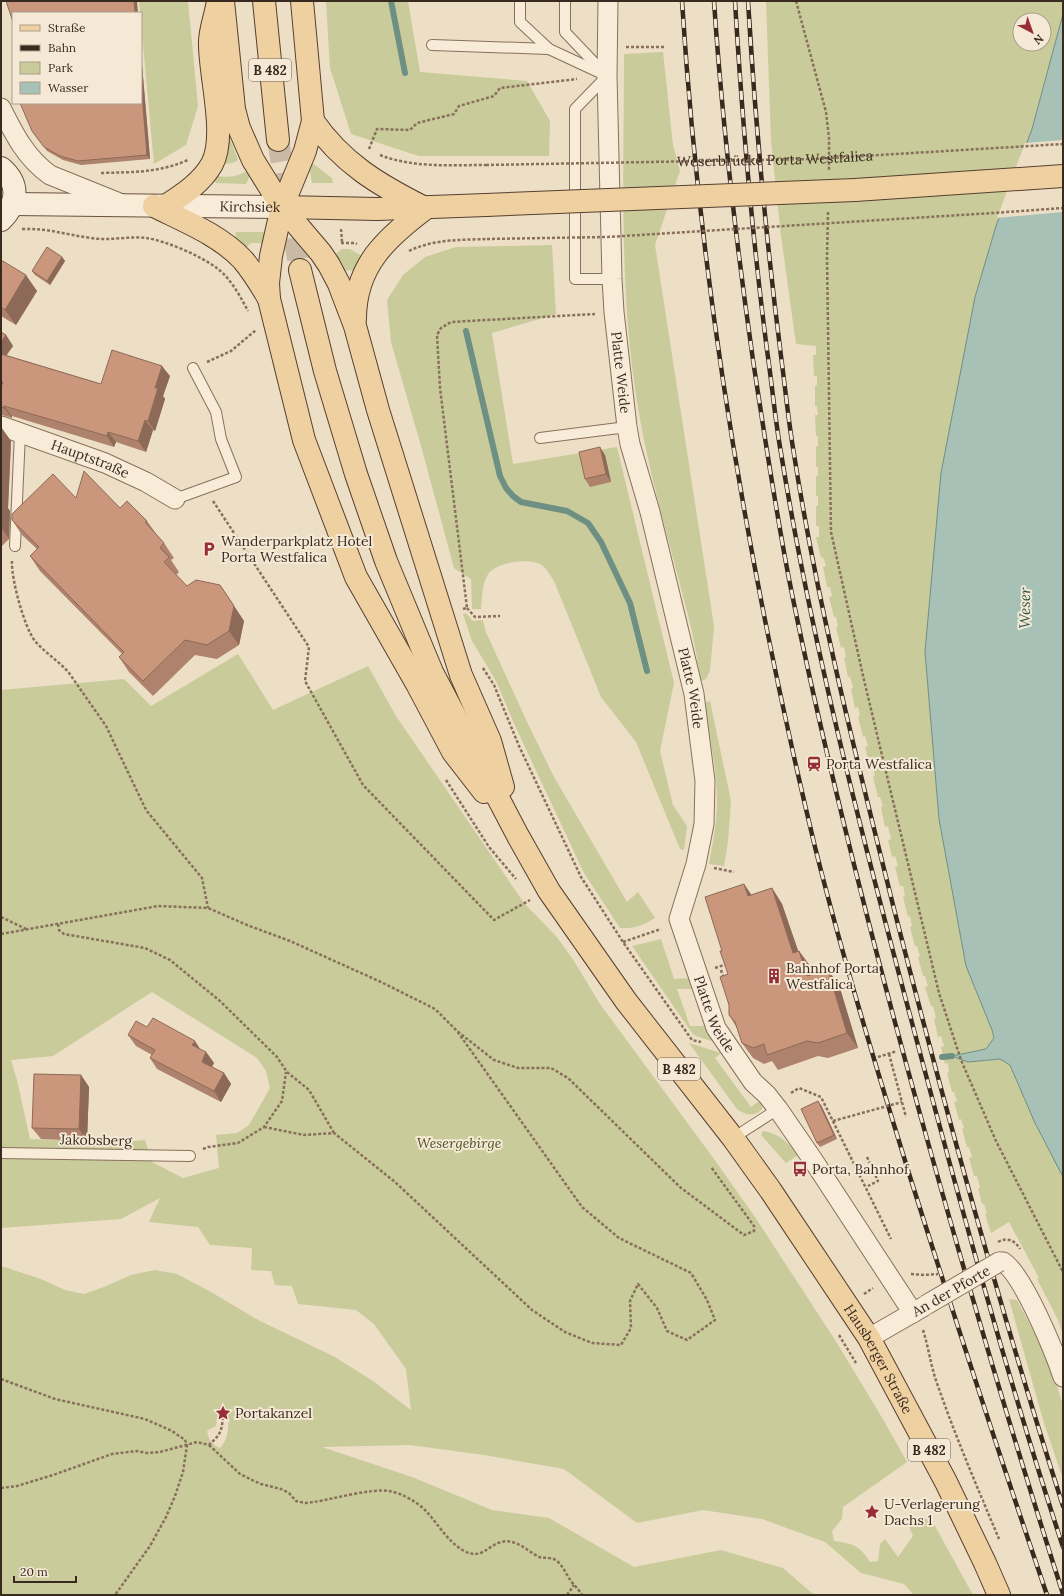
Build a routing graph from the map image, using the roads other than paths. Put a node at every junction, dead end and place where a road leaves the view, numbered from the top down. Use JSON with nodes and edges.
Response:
{"nodes":[{"id":1,"x":218,"y":1,"type":"edge"},
{"id":2,"x":223,"y":1,"type":"edge"},
{"id":3,"x":264,"y":1,"type":"edge"},
{"id":4,"x":302,"y":1,"type":"edge"},
{"id":5,"x":520,"y":1,"type":"edge"},
{"id":6,"x":565,"y":1,"type":"edge"},
{"id":7,"x":608,"y":1,"type":"edge"},
{"id":8,"x":432,"y":45,"type":"dead end"},
{"id":9,"x":549,"y":49,"type":"junction"},
{"id":10,"x":607,"y":76,"type":"junction"},
{"id":11,"x":1,"y":108,"type":"edge"},
{"id":12,"x":313,"y":121,"type":"junction"},
{"id":13,"x":278,"y":140,"type":"tunnel mouth"},
{"id":14,"x":1,"y":168,"type":"edge"},
{"id":15,"x":1063,"y":176,"type":"edge"},
{"id":16,"x":160,"y":205,"type":"junction"},
{"id":17,"x":127,"y":206,"type":"junction"},
{"id":18,"x":282,"y":207,"type":"junction"},
{"id":19,"x":426,"y":208,"type":"junction"},
{"id":20,"x":10,"y":218,"type":"edge"},
{"id":21,"x":300,"y":270,"type":"tunnel mouth"},
{"id":22,"x":612,"y":279,"type":"junction"},
{"id":23,"x":269,"y":299,"type":"junction"},
{"id":24,"x":355,"y":326,"type":"junction"},
{"id":25,"x":193,"y":368,"type":"road end"},
{"id":26,"x":1,"y":426,"type":"edge"},
{"id":27,"x":20,"y":433,"type":"junction"},
{"id":28,"x":629,"y":436,"type":"junction"},
{"id":29,"x":540,"y":438,"type":"dead end"},
{"id":30,"x":175,"y":499,"type":"joint"},
{"id":31,"x":15,"y":546,"type":"road end"},
{"id":32,"x":518,"y":836,"type":"junction"},
{"id":33,"x":776,"y":1106,"type":"junction"},
{"id":34,"x":733,"y":1138,"type":"junction"},
{"id":35,"x":1,"y":1153,"type":"edge"},
{"id":36,"x":190,"y":1156,"type":"road end"},
{"id":37,"x":919,"y":1309,"type":"junction"},
{"id":38,"x":869,"y":1338,"type":"junction"},
{"id":39,"x":1063,"y":1377,"type":"edge"},
{"id":40,"x":998,"y":1595,"type":"edge"}],
"edges":[{"from":1,"to":16,"type":"main road"},
{"from":2,"to":18,"type":"main road"},
{"from":3,"to":13,"type":"main road","number":"B 482"},
{"from":4,"to":12,"type":"main road"},
{"from":5,"to":9,"type":"lane"},
{"from":6,"to":10,"type":"lane"},
{"from":7,"to":10,"type":"street","name":"Platte Weide"},
{"from":8,"to":9,"type":"lane"},
{"from":9,"to":10,"type":"lane"},
{"from":10,"to":22,"type":"street","name":"Platte Weide"},
{"from":10,"to":22,"type":"lane"},
{"from":11,"to":17,"type":"street"},
{"from":12,"to":18,"type":"main road"},
{"from":12,"to":19,"type":"main road"},
{"from":14,"to":20,"type":"main road"},
{"from":15,"to":19,"type":"main road","name":"Kirchsiek","bridge":true},
{"from":16,"to":17,"type":"main road","name":"Kirchsiek"},
{"from":16,"to":18,"type":"main road","name":"Kirchsiek"},
{"from":16,"to":23,"type":"main road"},
{"from":17,"to":20,"type":"main road","name":"Kirchsiek"},
{"from":18,"to":19,"type":"main road","name":"Kirchsiek"},
{"from":18,"to":23,"type":"main road"},
{"from":18,"to":24,"type":"main road"},
{"from":19,"to":24,"type":"main road"},
{"from":21,"to":32,"type":"main road","number":"B 482"},
{"from":22,"to":28,"type":"street","name":"Platte Weide"},
{"from":23,"to":32,"type":"main road"},
{"from":24,"to":32,"type":"main road"},
{"from":25,"to":30,"type":"lane"},
{"from":26,"to":27,"type":"street","name":"Hauptstraße"},
{"from":27,"to":30,"type":"street","name":"Hauptstraße"},
{"from":27,"to":31,"type":"lane"},
{"from":28,"to":29,"type":"lane"},
{"from":28,"to":33,"type":"street","name":"Platte Weide"},
{"from":32,"to":34,"type":"main road","number":"B 482"},
{"from":33,"to":34,"type":"lane"},
{"from":33,"to":37,"type":"street","name":"Platte Weide"},
{"from":34,"to":38,"type":"main road","name":"Hausberger Straße","number":"B 482"},
{"from":35,"to":36,"type":"lane","name":"Jakobsberg"},
{"from":37,"to":38,"type":"street","name":"An der Pforte"},
{"from":37,"to":39,"type":"street","name":"An der Pforte","bridge":true},
{"from":38,"to":40,"type":"main road","name":"Hausberger Straße","number":"B 482"}]}
